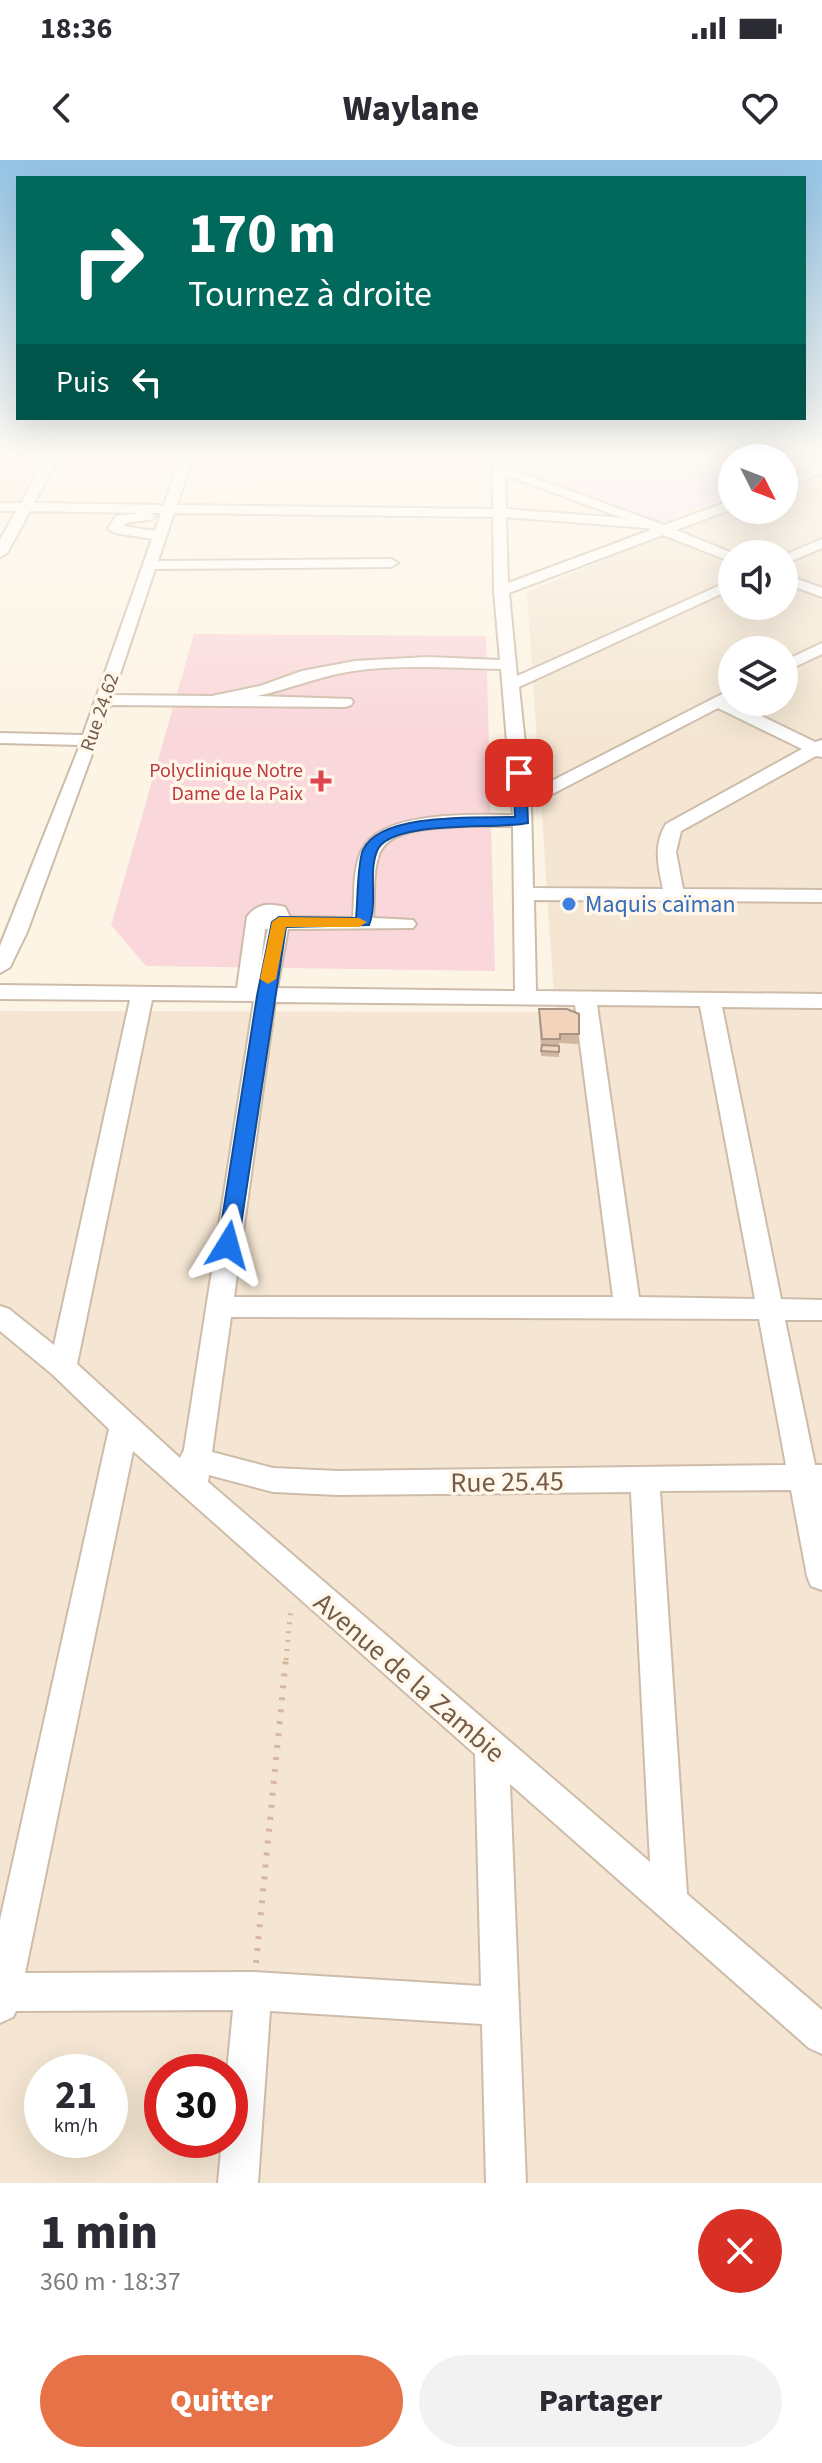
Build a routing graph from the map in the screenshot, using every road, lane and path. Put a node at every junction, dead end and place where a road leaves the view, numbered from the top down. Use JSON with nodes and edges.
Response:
{"nodes":[{"id":1,"x":156,"y":547,"type":"edge"},
{"id":2,"x":500,"y":547,"type":"edge"},
{"id":3,"x":607,"y":547,"type":"edge"},
{"id":4,"x":391,"y":563,"type":"dead end"},
{"id":5,"x":151,"y":565,"type":"junction"},
{"id":6,"x":798,"y":584,"type":"edge"},
{"id":7,"x":718,"y":590,"type":"edge"},
{"id":8,"x":501,"y":591,"type":"junction"},
{"id":9,"x":822,"y":593,"type":"edge"},
{"id":10,"x":822,"y":648,"type":"edge"},
{"id":11,"x":798,"y":660,"type":"edge"},
{"id":12,"x":508,"y":665,"type":"junction"},
{"id":13,"x":510,"y":685,"type":"junction"},
{"id":14,"x":103,"y":700,"type":"junction"},
{"id":15,"x":718,"y":700,"type":"edge"},
{"id":16,"x":212,"y":701,"type":"junction"},
{"id":17,"x":345,"y":702,"type":"dead end"},
{"id":18,"x":759,"y":716,"type":"edge"},
{"id":19,"x":0,"y":738,"type":"edge"},
{"id":20,"x":90,"y":740,"type":"junction"},
{"id":21,"x":820,"y":749,"type":"edge"},
{"id":22,"x":522,"y":812,"type":"junction"},
{"id":23,"x":523,"y":894,"type":"junction"},
{"id":24,"x":674,"y":895,"type":"junction"},
{"id":25,"x":822,"y":896,"type":"edge"},
{"id":26,"x":279,"y":922,"type":"junction"},
{"id":27,"x":363,"y":922,"type":"junction"},
{"id":28,"x":406,"y":924,"type":"dead end"},
{"id":29,"x":0,"y":967,"type":"edge"},
{"id":30,"x":0,"y":992,"type":"edge"},
{"id":31,"x":142,"y":995,"type":"junction"},
{"id":32,"x":256,"y":996,"type":"junction"},
{"id":33,"x":526,"y":998,"type":"junction"},
{"id":34,"x":585,"y":999,"type":"junction"},
{"id":35,"x":710,"y":1001,"type":"junction"},
{"id":36,"x":822,"y":1001,"type":"edge"},
{"id":37,"x":219,"y":1307,"type":"junction"},
{"id":38,"x":627,"y":1307,"type":"junction"},
{"id":39,"x":772,"y":1308,"type":"junction"},
{"id":40,"x":822,"y":1310,"type":"edge"},
{"id":41,"x":0,"y":1316,"type":"edge"},
{"id":42,"x":63,"y":1367,"type":"junction"},
{"id":43,"x":124,"y":1426,"type":"junction"},
{"id":44,"x":193,"y":1472,"type":"junction"},
{"id":45,"x":813,"y":1477,"type":"edge"},
{"id":46,"x":645,"y":1480,"type":"junction"},
{"id":47,"x":294,"y":1575,"type":"junction"},
{"id":48,"x":822,"y":1576,"type":"edge"},
{"id":49,"x":492,"y":1750,"type":"junction"},
{"id":50,"x":670,"y":1904,"type":"junction"},
{"id":51,"x":253,"y":1991,"type":"junction"},
{"id":52,"x":1,"y":1996,"type":"edge"},
{"id":53,"x":500,"y":2006,"type":"junction"},
{"id":54,"x":822,"y":2035,"type":"edge"},
{"id":55,"x":238,"y":2183,"type":"edge"},
{"id":56,"x":506,"y":2183,"type":"edge"}],
"edges":[{"from":1,"to":5,"type":"street","name":"Rue 24.62"},
{"from":2,"to":8,"type":"street"},
{"from":3,"to":8,"type":"street"},
{"from":4,"to":5,"type":"street"},
{"from":5,"to":14,"type":"street","name":"Rue 24.62"},
{"from":6,"to":9,"type":"street"},
{"from":7,"to":13,"type":"street"},
{"from":8,"to":12,"type":"street"},
{"from":10,"to":11,"type":"street"},
{"from":12,"to":13,"type":"street"},
{"from":12,"to":16,"type":"street"},
{"from":13,"to":22,"type":"street"},
{"from":14,"to":16,"type":"street"},
{"from":14,"to":20,"type":"street","name":"Rue 24.62"},
{"from":15,"to":22,"type":"street"},
{"from":16,"to":17,"type":"street"},
{"from":18,"to":21,"type":"street"},
{"from":19,"to":20,"type":"street"},
{"from":20,"to":29,"type":"street","name":"Rue 24.62"},
{"from":21,"to":24,"type":"street"},
{"from":22,"to":23,"type":"street"},
{"from":22,"to":27,"type":"street"},
{"from":23,"to":24,"type":"street"},
{"from":23,"to":33,"type":"street"},
{"from":24,"to":25,"type":"street"},
{"from":26,"to":27,"type":"street"},
{"from":26,"to":32,"type":"street"},
{"from":26,"to":32,"type":"street"},
{"from":27,"to":28,"type":"street"},
{"from":30,"to":31,"type":"street"},
{"from":31,"to":32,"type":"street"},
{"from":31,"to":42,"type":"street"},
{"from":32,"to":33,"type":"street"},
{"from":32,"to":37,"type":"street"},
{"from":33,"to":34,"type":"street"},
{"from":34,"to":35,"type":"street"},
{"from":34,"to":38,"type":"street"},
{"from":35,"to":36,"type":"street"},
{"from":35,"to":39,"type":"street"},
{"from":37,"to":38,"type":"street"},
{"from":37,"to":44,"type":"street"},
{"from":38,"to":39,"type":"street"},
{"from":39,"to":40,"type":"street"},
{"from":39,"to":45,"type":"street"},
{"from":41,"to":42,"type":"street","name":"Avenue de la Zambie"},
{"from":42,"to":43,"type":"street","name":"Avenue de la Zambie"},
{"from":43,"to":44,"type":"street","name":"Avenue de la Zambie"},
{"from":43,"to":52,"type":"street"},
{"from":44,"to":46,"type":"street","name":"Rue 25.45"},
{"from":44,"to":47,"type":"street","name":"Avenue de la Zambie"},
{"from":45,"to":46,"type":"street","name":"Rue 25.45"},
{"from":45,"to":48,"type":"street"},
{"from":46,"to":50,"type":"street"},
{"from":47,"to":49,"type":"street","name":"Avenue de la Zambie"},
{"from":47,"to":51,"type":"path"},
{"from":49,"to":50,"type":"street","name":"Avenue de la Zambie"},
{"from":49,"to":53,"type":"street"},
{"from":50,"to":54,"type":"street","name":"Avenue de la Zambie"},
{"from":51,"to":52,"type":"street"},
{"from":51,"to":53,"type":"street"},
{"from":51,"to":55,"type":"street"},
{"from":53,"to":56,"type":"street"}]}
